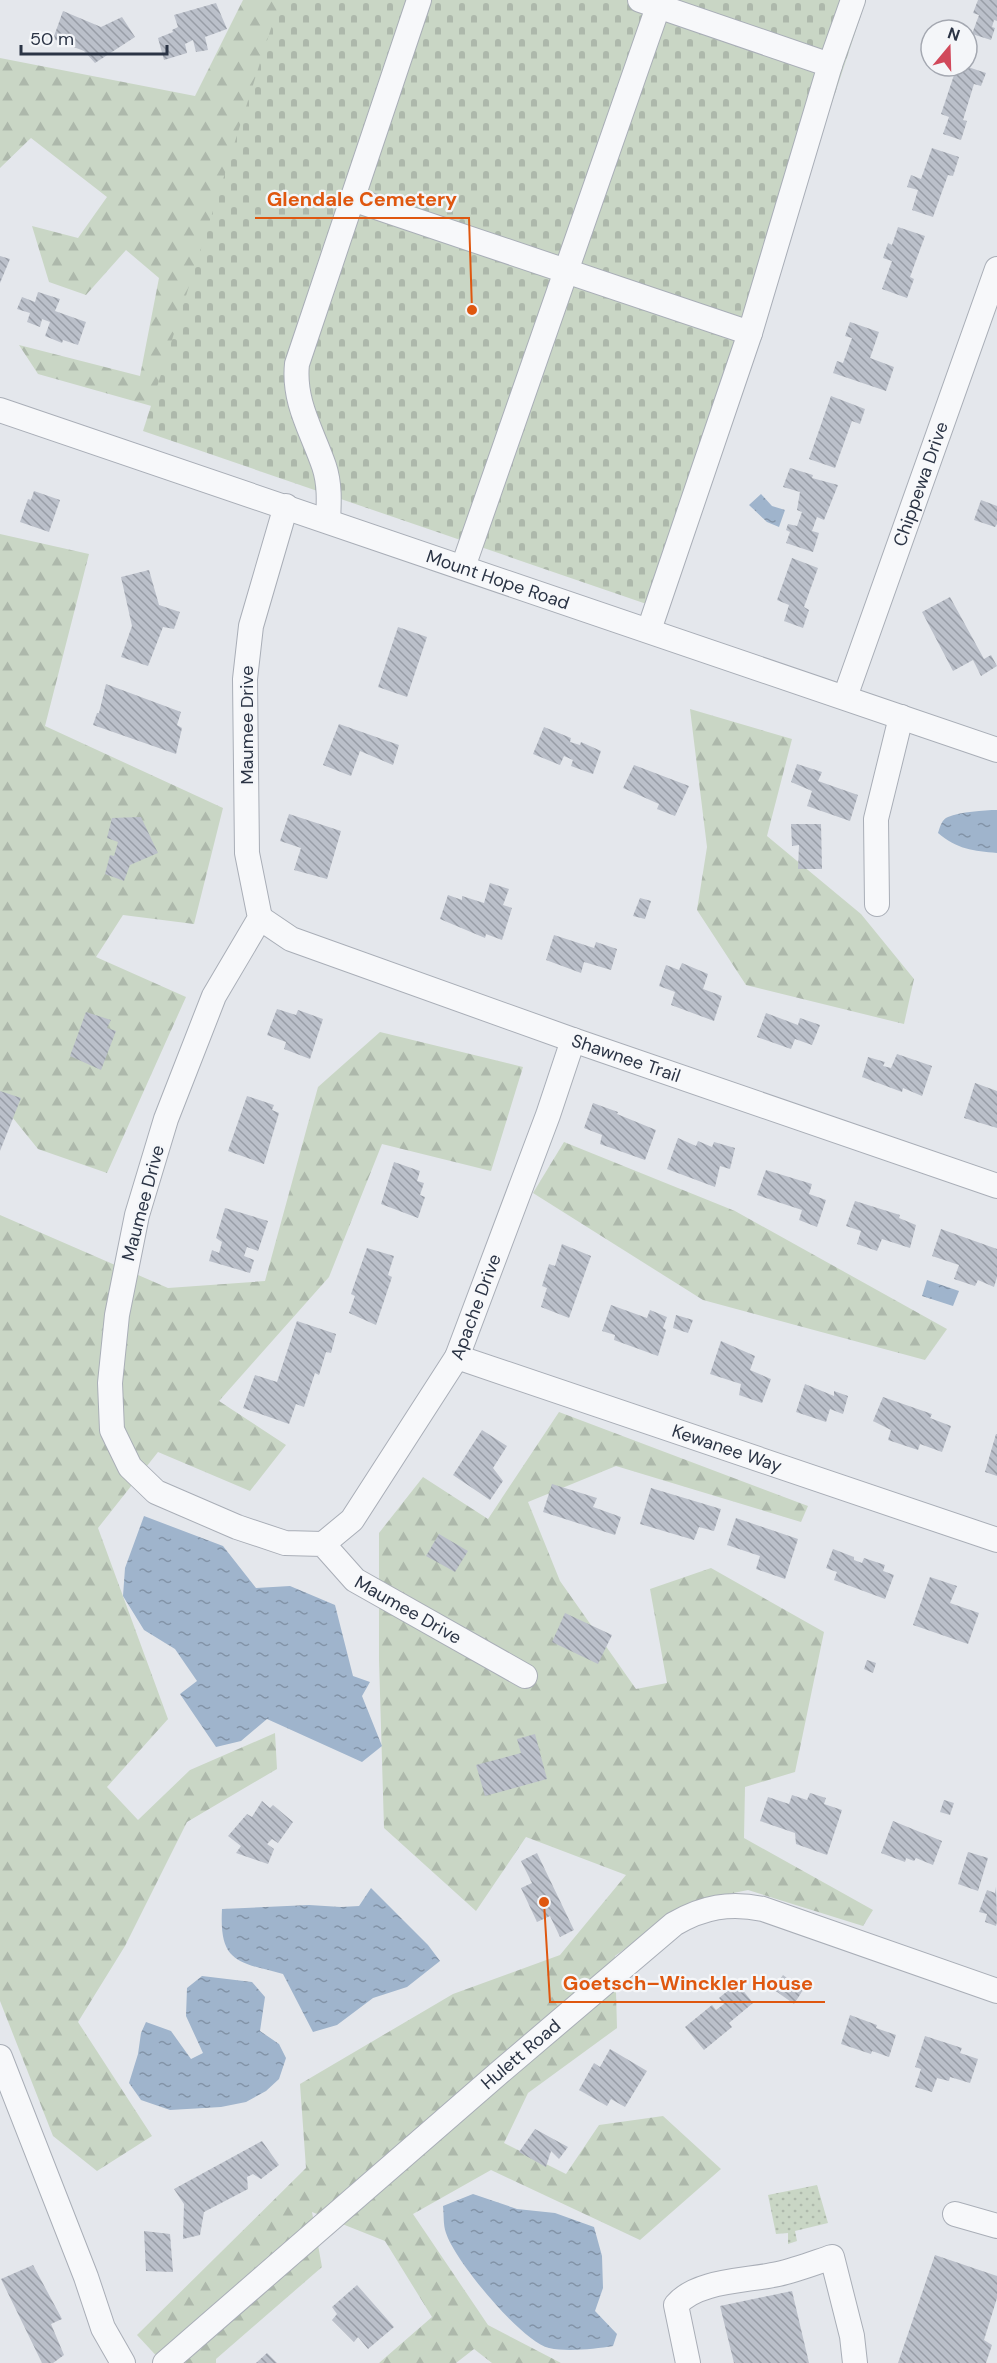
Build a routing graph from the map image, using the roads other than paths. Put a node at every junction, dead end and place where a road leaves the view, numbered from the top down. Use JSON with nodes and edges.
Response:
{"nodes":[{"id":1,"x":419,"y":0,"type":"edge"},
{"id":2,"x":853,"y":0,"type":"edge"},
{"id":3,"x":655,"y":3,"type":"edge"},
{"id":4,"x":830,"y":65,"type":"junction"},
{"id":5,"x":352,"y":199,"type":"junction"},
{"id":6,"x":997,"y":269,"type":"edge"},
{"id":7,"x":567,"y":270,"type":"junction"},
{"id":8,"x":989,"y":317,"type":"edge"},
{"id":9,"x":750,"y":333,"type":"junction"},
{"id":10,"x":0,"y":410,"type":"edge"},
{"id":11,"x":286,"y":506,"type":"junction"},
{"id":12,"x":328,"y":521,"type":"junction"},
{"id":13,"x":464,"y":567,"type":"junction"},
{"id":14,"x":648,"y":630,"type":"junction"},
{"id":15,"x":845,"y":697,"type":"junction"},
{"id":16,"x":901,"y":717,"type":"junction"},
{"id":17,"x":997,"y":750,"type":"edge"},
{"id":18,"x":877,"y":904,"type":"dead end"},
{"id":19,"x":260,"y":918,"type":"junction"},
{"id":20,"x":573,"y":1040,"type":"junction"},
{"id":21,"x":997,"y":1185,"type":"edge"},
{"id":22,"x":457,"y":1357,"type":"junction"},
{"id":23,"x":997,"y":1540,"type":"edge"},
{"id":24,"x":323,"y":1544,"type":"junction"},
{"id":25,"x":525,"y":1676,"type":"dead end"},
{"id":26,"x":997,"y":1991,"type":"edge"},
{"id":27,"x":0,"y":2057,"type":"edge"},
{"id":28,"x":955,"y":2214,"type":"dead end"},
{"id":29,"x":997,"y":2226,"type":"edge"},
{"id":30,"x":123,"y":2363,"type":"edge"},
{"id":31,"x":165,"y":2363,"type":"edge"},
{"id":32,"x":688,"y":2363,"type":"edge"},
{"id":33,"x":855,"y":2363,"type":"edge"}],
"edges":[{"from":1,"to":5,"type":"street"},
{"from":2,"to":4,"type":"street"},
{"from":3,"to":4,"type":"street"},
{"from":3,"to":7,"type":"street"},
{"from":4,"to":9,"type":"street"},
{"from":5,"to":7,"type":"street"},
{"from":5,"to":12,"type":"street"},
{"from":6,"to":8,"type":"street","name":"Chippewa Drive"},
{"from":7,"to":9,"type":"street"},
{"from":7,"to":13,"type":"street"},
{"from":8,"to":15,"type":"street","name":"Chippewa Drive"},
{"from":9,"to":14,"type":"street"},
{"from":10,"to":11,"type":"street","name":"Mount Hope Road"},
{"from":11,"to":12,"type":"street","name":"Mount Hope Road"},
{"from":11,"to":19,"type":"street","name":"Maumee Drive"},
{"from":12,"to":13,"type":"street","name":"Mount Hope Road"},
{"from":13,"to":14,"type":"street","name":"Mount Hope Road"},
{"from":14,"to":15,"type":"street","name":"Mount Hope Road"},
{"from":15,"to":16,"type":"street","name":"Mount Hope Road"},
{"from":16,"to":17,"type":"street","name":"Mount Hope Road"},
{"from":16,"to":18,"type":"street"},
{"from":19,"to":20,"type":"street","name":"Shawnee Trail"},
{"from":19,"to":24,"type":"street","name":"Maumee Drive"},
{"from":20,"to":21,"type":"street","name":"Shawnee Trail"},
{"from":20,"to":22,"type":"street","name":"Apache Drive"},
{"from":22,"to":23,"type":"street","name":"Kewanee Way"},
{"from":22,"to":24,"type":"street","name":"Apache Drive"},
{"from":24,"to":25,"type":"street","name":"Maumee Drive"},
{"from":26,"to":31,"type":"street","name":"Hulett Road"},
{"from":27,"to":30,"type":"street"},
{"from":28,"to":29,"type":"street"},
{"from":32,"to":33,"type":"street"}]}
